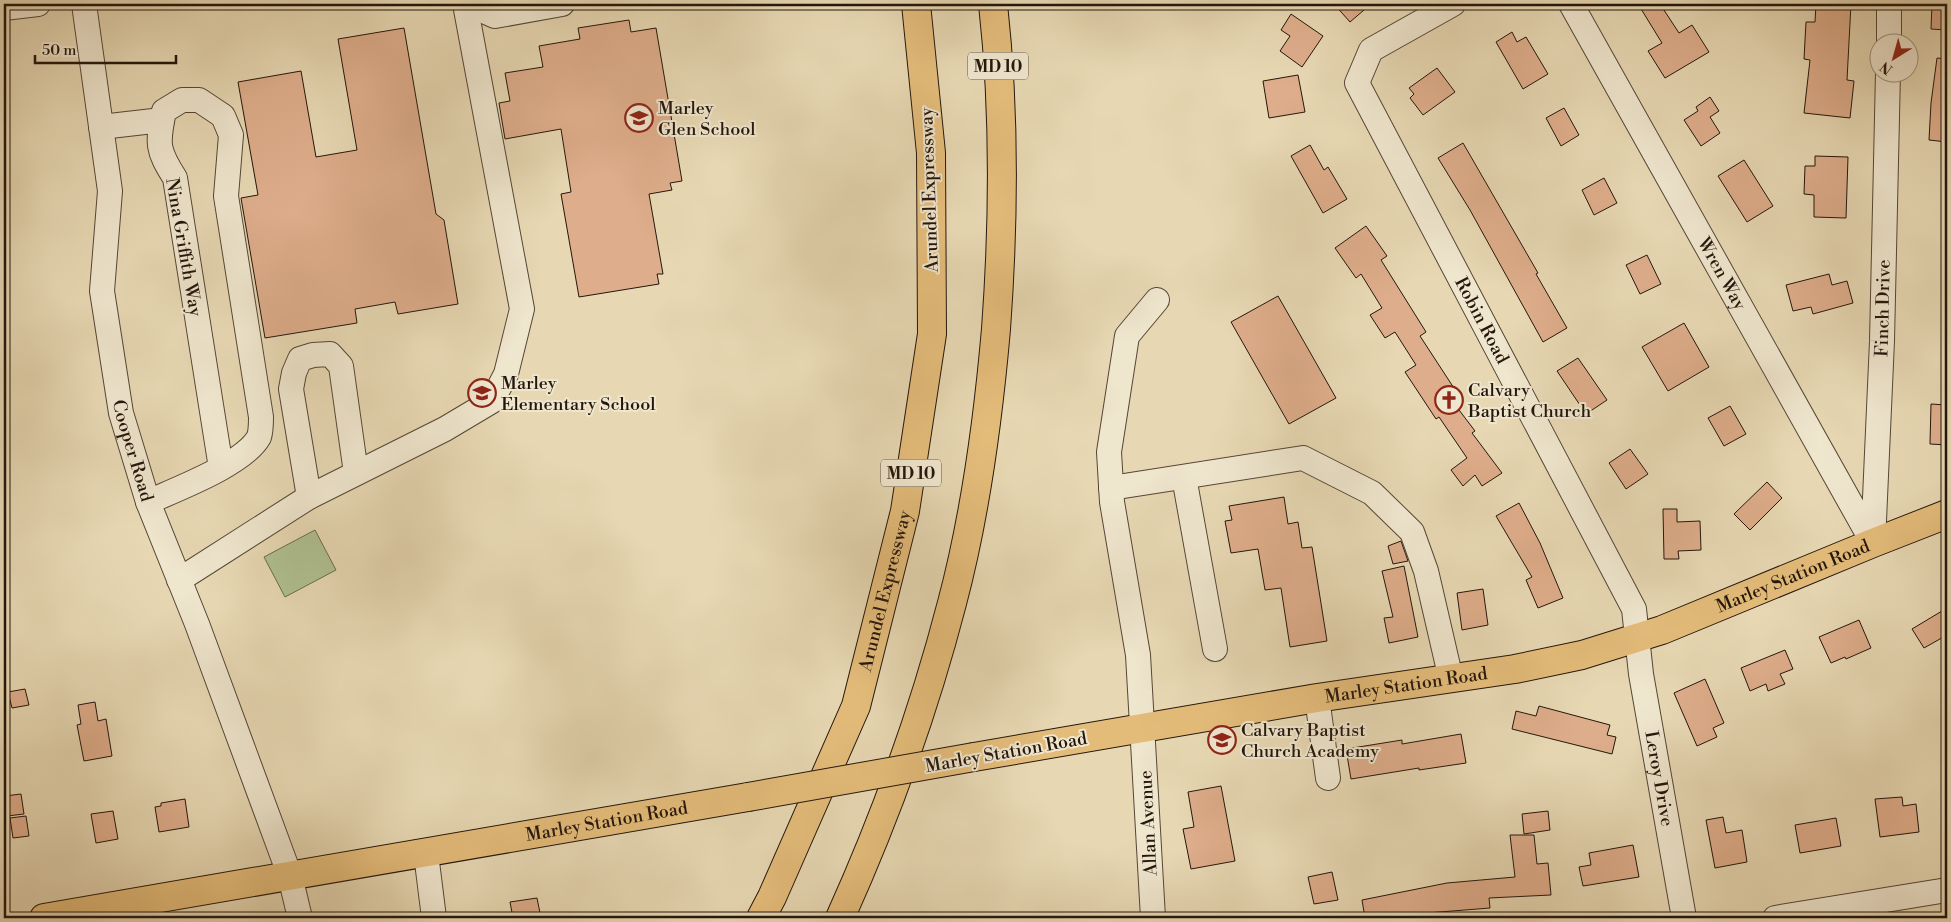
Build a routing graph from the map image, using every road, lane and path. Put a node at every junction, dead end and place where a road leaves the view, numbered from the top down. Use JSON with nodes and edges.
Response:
{"nodes":[{"id":1,"x":38,"y":4,"type":"edge"},
{"id":2,"x":84,"y":4,"type":"edge"},
{"id":3,"x":466,"y":4,"type":"edge"},
{"id":4,"x":562,"y":4,"type":"edge"},
{"id":5,"x":916,"y":4,"type":"edge"},
{"id":6,"x":993,"y":4,"type":"edge"},
{"id":7,"x":1454,"y":4,"type":"edge"},
{"id":8,"x":1571,"y":4,"type":"edge"},
{"id":9,"x":1890,"y":4,"type":"edge"},
{"id":10,"x":4,"y":8,"type":"edge"},
{"id":11,"x":1889,"y":32,"type":"edge"},
{"id":12,"x":1888,"y":82,"type":"edge"},
{"id":13,"x":162,"y":120,"type":"junction"},
{"id":14,"x":101,"y":126,"type":"junction"},
{"id":15,"x":1157,"y":300,"type":"dead end"},
{"id":16,"x":221,"y":468,"type":"junction"},
{"id":17,"x":356,"y":473,"type":"junction"},
{"id":18,"x":1184,"y":476,"type":"junction"},
{"id":19,"x":1111,"y":488,"type":"junction"},
{"id":20,"x":309,"y":497,"type":"junction"},
{"id":21,"x":148,"y":502,"type":"junction"},
{"id":22,"x":1947,"y":514,"type":"edge"},
{"id":23,"x":1873,"y":543,"type":"junction"},
{"id":24,"x":179,"y":580,"type":"junction"},
{"id":25,"x":1637,"y":639,"type":"junction"},
{"id":26,"x":1214,"y":649,"type":"dead end"},
{"id":27,"x":1451,"y":679,"type":"junction"},
{"id":28,"x":1317,"y":698,"type":"junction"},
{"id":29,"x":1143,"y":727,"type":"junction"},
{"id":30,"x":1328,"y":778,"type":"dead end"},
{"id":31,"x":426,"y":854,"type":"junction"},
{"id":32,"x":290,"y":876,"type":"junction"},
{"id":33,"x":1947,"y":890,"type":"edge"},
{"id":34,"x":44,"y":918,"type":"edge"},
{"id":35,"x":300,"y":918,"type":"edge"},
{"id":36,"x":434,"y":918,"type":"edge"},
{"id":37,"x":761,"y":918,"type":"edge"},
{"id":38,"x":840,"y":918,"type":"edge"},
{"id":39,"x":1154,"y":918,"type":"edge"},
{"id":40,"x":1684,"y":918,"type":"edge"},
{"id":41,"x":1775,"y":918,"type":"edge"}],
"edges":[{"from":1,"to":10,"type":"street"},
{"from":2,"to":14,"type":"street","name":"Cooper Road"},
{"from":3,"to":4,"type":"street"},
{"from":3,"to":17,"type":"street"},
{"from":5,"to":37,"type":"main road","name":"Arundel Expressway","number":"MD 10"},
{"from":6,"to":38,"type":"main road","number":"MD 10"},
{"from":7,"to":25,"type":"street","name":"Robin Road"},
{"from":8,"to":23,"type":"street","name":"Wren Way"},
{"from":9,"to":11,"type":"street"},
{"from":12,"to":23,"type":"street","name":"Finch Drive"},
{"from":13,"to":14,"type":"street"},
{"from":13,"to":16,"type":"street","name":"Nina Griffith Way"},
{"from":13,"to":16,"type":"street"},
{"from":14,"to":21,"type":"street","name":"Cooper Road"},
{"from":15,"to":19,"type":"street","name":"Allan Avenue"},
{"from":16,"to":21,"type":"street"},
{"from":17,"to":20,"type":"street"},
{"from":17,"to":20,"type":"street"},
{"from":18,"to":19,"type":"street"},
{"from":18,"to":26,"type":"street"},
{"from":18,"to":27,"type":"street"},
{"from":19,"to":29,"type":"street","name":"Allan Avenue"},
{"from":20,"to":24,"type":"street"},
{"from":21,"to":24,"type":"street","name":"Cooper Road"},
{"from":22,"to":23,"type":"main road","name":"Marley Station Road"},
{"from":23,"to":25,"type":"main road","name":"Marley Station Road"},
{"from":24,"to":32,"type":"street","name":"Cooper Road"},
{"from":25,"to":27,"type":"main road","name":"Marley Station Road"},
{"from":25,"to":40,"type":"street","name":"Leroy Drive"},
{"from":27,"to":28,"type":"main road","name":"Marley Station Road"},
{"from":28,"to":29,"type":"main road","name":"Marley Station Road"},
{"from":28,"to":30,"type":"street"},
{"from":29,"to":31,"type":"main road","name":"Marley Station Road","bridge":true},
{"from":29,"to":39,"type":"street","name":"Allan Avenue"},
{"from":31,"to":32,"type":"main road","name":"Marley Station Road"},
{"from":31,"to":36,"type":"street"},
{"from":32,"to":34,"type":"main road","name":"Marley Station Road"},
{"from":32,"to":35,"type":"street","name":"Cooper Road"},
{"from":33,"to":41,"type":"street"}]}
